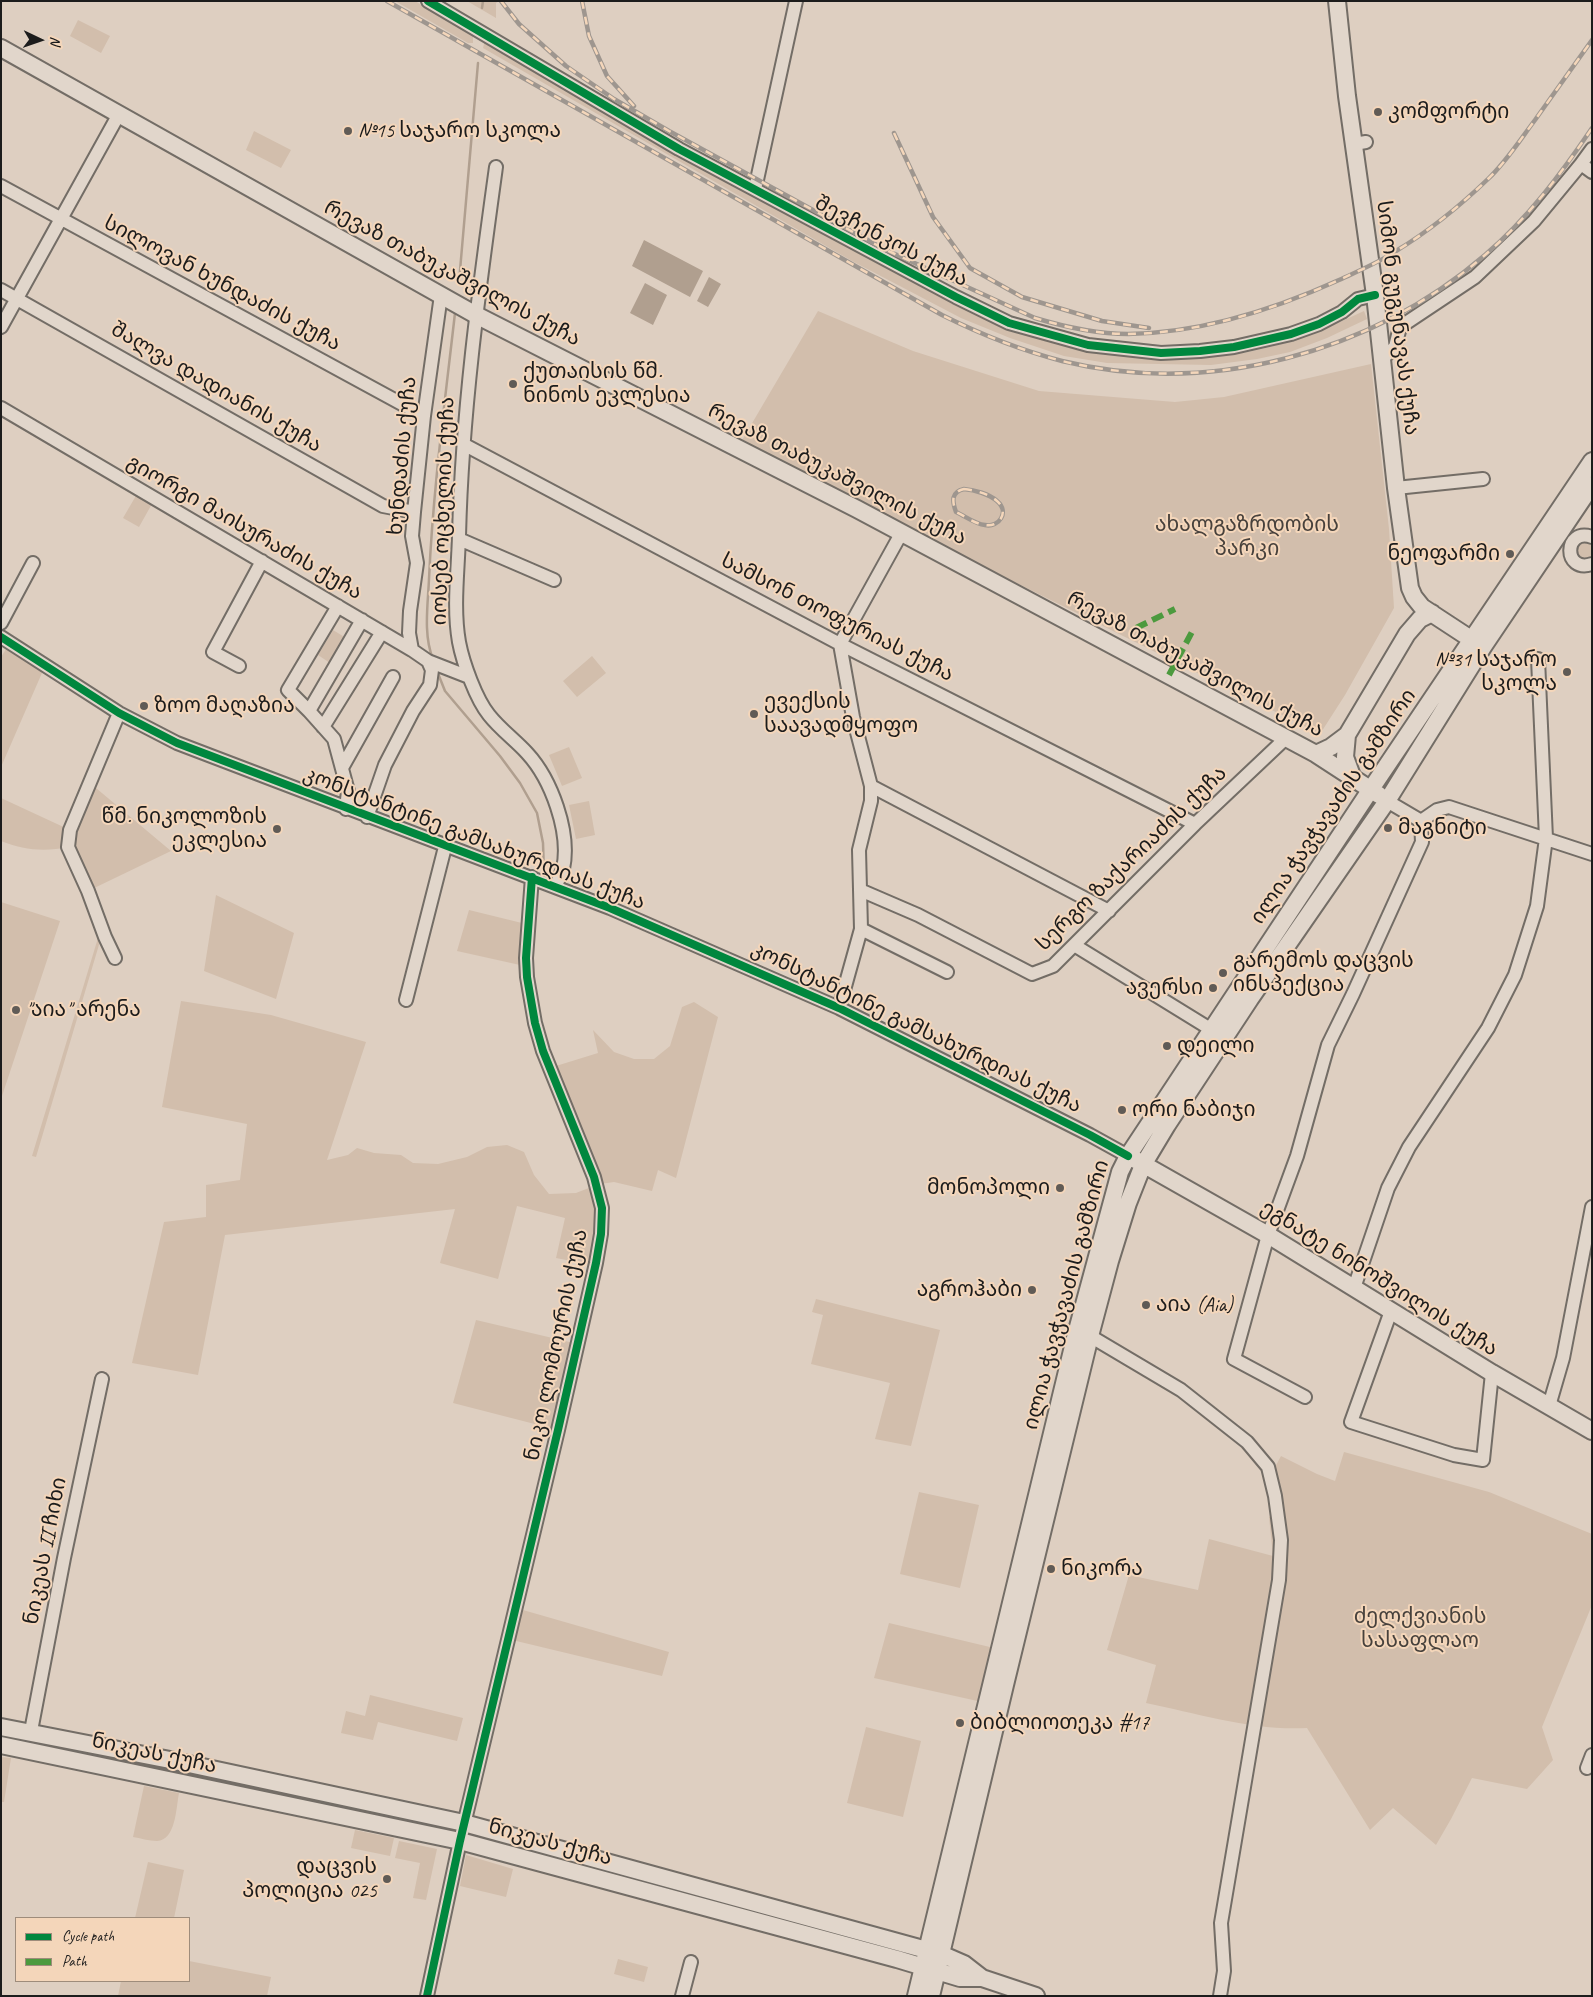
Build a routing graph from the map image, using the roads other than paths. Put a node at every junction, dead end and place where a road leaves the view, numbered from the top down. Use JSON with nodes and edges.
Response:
{"nodes":[{"id":1,"x":428,"y":1,"type":"edge"},
{"id":2,"x":796,"y":1,"type":"edge"},
{"id":3,"x":1337,"y":1,"type":"edge"},
{"id":4,"x":1,"y":48,"type":"edge"},
{"id":5,"x":119,"y":114,"type":"junction"},
{"id":6,"x":1592,"y":149,"type":"edge"},
{"id":7,"x":496,"y":167,"type":"dead end"},
{"id":8,"x":1586,"y":168,"type":"edge"},
{"id":9,"x":1,"y":186,"type":"edge"},
{"id":10,"x":755,"y":189,"type":"junction"},
{"id":11,"x":62,"y":220,"type":"junction"},
{"id":12,"x":1,"y":290,"type":"edge"},
{"id":13,"x":441,"y":295,"type":"junction"},
{"id":14,"x":1375,"y":295,"type":"junction"},
{"id":15,"x":16,"y":299,"type":"junction"},
{"id":16,"x":476,"y":315,"type":"junction"},
{"id":17,"x":1,"y":327,"type":"edge"},
{"id":18,"x":1382,"y":360,"type":"junction"},
{"id":19,"x":1,"y":408,"type":"edge"},
{"id":20,"x":424,"y":416,"type":"junction"},
{"id":21,"x":463,"y":444,"type":"junction"},
{"id":22,"x":1592,"y":461,"type":"edge"},
{"id":23,"x":1483,"y":479,"type":"dead end"},
{"id":24,"x":1592,"y":485,"type":"edge"},
{"id":25,"x":1396,"y":488,"type":"junction"},
{"id":26,"x":414,"y":512,"type":"junction"},
{"id":27,"x":1565,"y":514,"type":"junction"},
{"id":28,"x":902,"y":532,"type":"junction"},
{"id":29,"x":1589,"y":536,"type":"edge"},
{"id":30,"x":459,"y":539,"type":"junction"},
{"id":31,"x":1546,"y":543,"type":"junction"},
{"id":32,"x":1571,"y":556,"type":"junction"},
{"id":33,"x":262,"y":561,"type":"junction"},
{"id":34,"x":33,"y":563,"type":"dead end"},
{"id":35,"x":1591,"y":565,"type":"edge"},
{"id":36,"x":554,"y":580,"type":"dead end"},
{"id":37,"x":1410,"y":588,"type":"junction"},
{"id":38,"x":338,"y":606,"type":"junction"},
{"id":39,"x":1432,"y":613,"type":"junction"},
{"id":40,"x":362,"y":620,"type":"junction"},
{"id":41,"x":1,"y":623,"type":"edge"},
{"id":42,"x":1450,"y":624,"type":"junction"},
{"id":43,"x":382,"y":632,"type":"junction"},
{"id":44,"x":1406,"y":634,"type":"junction"},
{"id":45,"x":1,"y":637,"type":"edge"},
{"id":46,"x":1477,"y":643,"type":"junction"},
{"id":47,"x":840,"y":644,"type":"junction"},
{"id":48,"x":412,"y":650,"type":"junction"},
{"id":49,"x":1538,"y":659,"type":"dead end"},
{"id":50,"x":428,"y":661,"type":"junction"},
{"id":51,"x":240,"y":666,"type":"dead end"},
{"id":52,"x":1454,"y":666,"type":"junction"},
{"id":53,"x":393,"y":677,"type":"dead end"},
{"id":54,"x":469,"y":677,"type":"junction"},
{"id":55,"x":308,"y":711,"type":"junction"},
{"id":56,"x":119,"y":713,"type":"junction"},
{"id":57,"x":324,"y":727,"type":"junction"},
{"id":58,"x":1347,"y":735,"type":"junction"},
{"id":59,"x":1286,"y":738,"type":"junction"},
{"id":60,"x":1316,"y":754,"type":"junction"},
{"id":61,"x":342,"y":766,"type":"junction"},
{"id":62,"x":1352,"y":776,"type":"junction"},
{"id":63,"x":872,"y":786,"type":"junction"},
{"id":64,"x":1371,"y":789,"type":"junction"},
{"id":65,"x":1387,"y":801,"type":"junction"},
{"id":66,"x":346,"y":809,"type":"junction"},
{"id":67,"x":367,"y":817,"type":"junction"},
{"id":68,"x":1421,"y":821,"type":"junction"},
{"id":69,"x":1195,"y":824,"type":"junction"},
{"id":70,"x":1546,"y":838,"type":"junction"},
{"id":71,"x":445,"y":846,"type":"junction"},
{"id":72,"x":1592,"y":854,"type":"edge"},
{"id":73,"x":532,"y":877,"type":"junction"},
{"id":74,"x":556,"y":886,"type":"junction"},
{"id":75,"x":860,"y":890,"type":"junction"},
{"id":76,"x":1108,"y":911,"type":"junction"},
{"id":77,"x":861,"y":929,"type":"junction"},
{"id":78,"x":1074,"y":945,"type":"junction"},
{"id":79,"x":115,"y":958,"type":"dead end"},
{"id":80,"x":947,"y":972,"type":"dead end"},
{"id":81,"x":406,"y":1000,"type":"dead end"},
{"id":82,"x":839,"y":1008,"type":"junction"},
{"id":83,"x":1212,"y":1030,"type":"junction"},
{"id":84,"x":1128,"y":1156,"type":"junction"},
{"id":85,"x":1143,"y":1165,"type":"junction"},
{"id":86,"x":1592,"y":1207,"type":"edge"},
{"id":87,"x":1268,"y":1235,"type":"junction"},
{"id":88,"x":1354,"y":1288,"type":"junction"},
{"id":89,"x":1392,"y":1311,"type":"junction"},
{"id":90,"x":1090,"y":1336,"type":"junction"},
{"id":91,"x":1492,"y":1373,"type":"junction"},
{"id":92,"x":102,"y":1379,"type":"dead end"},
{"id":93,"x":1305,"y":1397,"type":"dead end"},
{"id":94,"x":1549,"y":1406,"type":"junction"},
{"id":95,"x":1592,"y":1431,"type":"edge"},
{"id":96,"x":1,"y":1727,"type":"edge"},
{"id":97,"x":31,"y":1731,"type":"junction"},
{"id":98,"x":1,"y":1745,"type":"edge"},
{"id":99,"x":1592,"y":1755,"type":"edge"},
{"id":100,"x":1586,"y":1768,"type":"dead end"},
{"id":101,"x":464,"y":1823,"type":"junction"},
{"id":102,"x":460,"y":1841,"type":"junction"},
{"id":103,"x":934,"y":1952,"type":"junction"},
{"id":104,"x":691,"y":1962,"type":"dead end"},
{"id":105,"x":929,"y":1970,"type":"junction"},
{"id":106,"x":982,"y":1978,"type":"junction"},
{"id":107,"x":427,"y":1996,"type":"edge"},
{"id":108,"x":682,"y":1996,"type":"edge"},
{"id":109,"x":916,"y":1996,"type":"edge"},
{"id":110,"x":931,"y":1996,"type":"edge"},
{"id":111,"x":1036,"y":1996,"type":"edge"},
{"id":112,"x":1220,"y":1996,"type":"edge"}],
"edges":[{"from":1,"to":10,"type":"street","name":"შევჩენკოს ქუჩა"},
{"from":2,"to":10,"type":"street"},
{"from":3,"to":14,"type":"main road","name":"სიმონ გუგუნავას ქუჩა"},
{"from":4,"to":5,"type":"main road","name":"რევაზ თაბუკაშვილის ქუჩა"},
{"from":5,"to":11,"type":"street"},
{"from":5,"to":13,"type":"main road","name":"რევაზ თაბუკაშვილის ქუჩა"},
{"from":6,"to":8,"type":"street"},
{"from":7,"to":16,"type":"street","name":"იოსებ ოცხელის ქუჩა"},
{"from":8,"to":18,"type":"street"},
{"from":9,"to":11,"type":"street","name":"სილოვან ხუნდაძის ქუჩა"},
{"from":10,"to":14,"type":"street","name":"შევჩენკოს ქუჩა"},
{"from":11,"to":15,"type":"street"},
{"from":11,"to":20,"type":"street","name":"სილოვან ხუნდაძის ქუჩა"},
{"from":12,"to":15,"type":"street","name":"შალვა დადიანის ქუჩა"},
{"from":13,"to":16,"type":"main road","name":"რევაზ თაბუკაშვილის ქუჩა"},
{"from":13,"to":20,"type":"street","name":"ხუნდაძის ქუჩა"},
{"from":14,"to":18,"type":"main road","name":"სიმონ გუგუნავას ქუჩა"},
{"from":15,"to":17,"type":"street"},
{"from":15,"to":26,"type":"street","name":"შალვა დადიანის ქუჩა"},
{"from":16,"to":21,"type":"street","name":"იოსებ ოცხელის ქუჩა"},
{"from":16,"to":28,"type":"main road","name":"რევაზ თაბუკაშვილის ქუჩა"},
{"from":18,"to":25,"type":"main road","name":"სიმონ გუგუნავას ქუჩა"},
{"from":19,"to":33,"type":"street","name":"გიორგი მაისურაძის ქუჩა"},
{"from":20,"to":26,"type":"street","name":"ხუნდაძის ქუჩა"},
{"from":21,"to":30,"type":"street","name":"იოსებ ოცხელის ქუჩა"},
{"from":21,"to":47,"type":"street","name":"სამსონ თოფურიას ქუჩა"},
{"from":22,"to":27,"type":"main road","name":"ილია ჭავჭავაძის გამზირი"},
{"from":23,"to":25,"type":"street"},
{"from":24,"to":27,"type":"main road","name":"ილია ჭავჭავაძის გამზირი"},
{"from":25,"to":37,"type":"main road","name":"სიმონ გუგუნავას ქუჩა"},
{"from":26,"to":48,"type":"street","name":"ხუნდაძის ქუჩა"},
{"from":27,"to":29,"type":"street"},
{"from":27,"to":31,"type":"main road","name":"ილია ჭავჭავაძის გამზირი"},
{"from":28,"to":47,"type":"street"},
{"from":28,"to":59,"type":"main road","name":"რევაზ თაბუკაშვილის ქუჩა"},
{"from":29,"to":32,"type":"street"},
{"from":30,"to":36,"type":"street"},
{"from":30,"to":54,"type":"street","name":"იოსებ ოცხელის ქუჩა"},
{"from":31,"to":32,"type":"street"},
{"from":31,"to":46,"type":"main road","name":"ილია ჭავჭავაძის გამზირი"},
{"from":32,"to":35,"type":"street"},
{"from":33,"to":38,"type":"street","name":"გიორგი მაისურაძის ქუჩა"},
{"from":33,"to":51,"type":"street"},
{"from":34,"to":41,"type":"street"},
{"from":37,"to":39,"type":"main road","name":"სიმონ გუგუნავას ქუჩა"},
{"from":37,"to":44,"type":"main road"},
{"from":38,"to":40,"type":"street","name":"გიორგი მაისურაძის ქუჩა"},
{"from":38,"to":55,"type":"street"},
{"from":39,"to":42,"type":"main road","name":"სიმონ გუგუნავას ქუჩა"},
{"from":39,"to":44,"type":"main road"},
{"from":40,"to":43,"type":"street","name":"გიორგი მაისურაძის ქუჩა"},
{"from":40,"to":55,"type":"street"},
{"from":42,"to":46,"type":"main road","name":"სიმონ გუგუნავას ქუჩა"},
{"from":42,"to":52,"type":"main road"},
{"from":43,"to":48,"type":"street","name":"გიორგი მაისურაძის ქუჩა"},
{"from":43,"to":57,"type":"street"},
{"from":44,"to":58,"type":"main road"},
{"from":45,"to":56,"type":"street","name":"კონსტანტინე გამსახურდიას ქუჩა"},
{"from":46,"to":52,"type":"main road","name":"ილია ჭავჭავაძის გამზირი"},
{"from":46,"to":65,"type":"main road","name":"ილია ჭავჭავაძის გამზირი"},
{"from":47,"to":63,"type":"street"},
{"from":47,"to":69,"type":"street","name":"სამსონ თოფურიას ქუჩა"},
{"from":48,"to":50,"type":"street","name":"გიორგი მაისურაძის ქუჩა"},
{"from":49,"to":70,"type":"street"},
{"from":50,"to":54,"type":"street","name":"გიორგი მაისურაძის ქუჩა"},
{"from":50,"to":67,"type":"street"},
{"from":52,"to":64,"type":"main road","name":"ილია ჭავჭავაძის გამზირი"},
{"from":53,"to":61,"type":"street"},
{"from":54,"to":74,"type":"street","name":"იოსებ ოცხელის ქუჩა"},
{"from":55,"to":57,"type":"street"},
{"from":56,"to":66,"type":"street","name":"კონსტანტინე გამსახურდიას ქუჩა"},
{"from":56,"to":79,"type":"street"},
{"from":57,"to":61,"type":"street"},
{"from":58,"to":60,"type":"main road"},
{"from":58,"to":62,"type":"main road"},
{"from":59,"to":60,"type":"main road","name":"რევაზ თაბუკაშვილის ქუჩა"},
{"from":59,"to":69,"type":"street","name":"სერგო ზაქარიაძის ქუჩა"},
{"from":60,"to":62,"type":"main road","name":"რევაზ თაბუკაშვილის ქუჩა"},
{"from":61,"to":66,"type":"street"},
{"from":62,"to":64,"type":"main road","name":"რევაზ თაბუკაშვილის ქუჩა"},
{"from":63,"to":75,"type":"street"},
{"from":63,"to":76,"type":"street"},
{"from":64,"to":65,"type":"main road","name":"რევაზ თაბუკაშვილის ქუჩა"},
{"from":64,"to":83,"type":"main road","name":"ილია ჭავჭავაძის გამზირი"},
{"from":65,"to":68,"type":"street"},
{"from":65,"to":85,"type":"main road","name":"ილია ჭავჭავაძის გამზირი"},
{"from":66,"to":67,"type":"street","name":"კონსტანტინე გამსახურდიას ქუჩა"},
{"from":67,"to":71,"type":"street","name":"კონსტანტინე გამსახურდიას ქუჩა"},
{"from":68,"to":70,"type":"street"},
{"from":68,"to":87,"type":"street"},
{"from":69,"to":76,"type":"street","name":"სერგო ზაქარიაძის ქუჩა"},
{"from":70,"to":72,"type":"street"},
{"from":70,"to":88,"type":"street"},
{"from":71,"to":73,"type":"street","name":"კონსტანტინე გამსახურდიას ქუჩა"},
{"from":71,"to":81,"type":"street"},
{"from":73,"to":74,"type":"street","name":"კონსტანტინე გამსახურდიას ქუჩა"},
{"from":73,"to":101,"type":"street","name":"ნიკო ლომოურის ქუჩა"},
{"from":74,"to":82,"type":"street","name":"კონსტანტინე გამსახურდიას ქუჩა"},
{"from":75,"to":77,"type":"street"},
{"from":75,"to":78,"type":"street","name":"სერგო ზაქარიაძის ქუჩა"},
{"from":76,"to":78,"type":"street","name":"სერგო ზაქარიაძის ქუჩა"},
{"from":77,"to":80,"type":"street"},
{"from":77,"to":82,"type":"street"},
{"from":78,"to":83,"type":"street"},
{"from":82,"to":84,"type":"street","name":"კონსტანტინე გამსახურდიას ქუჩა"},
{"from":83,"to":84,"type":"main road","name":"ილია ჭავჭავაძის გამზირი"},
{"from":84,"to":85,"type":"main road","name":"ეგნატე ნინოშვილის ქუჩა"},
{"from":84,"to":103,"type":"main road","name":"ილია ჭავჭავაძის გამზირი"},
{"from":85,"to":87,"type":"main road","name":"ეგნატე ნინოშვილის ქუჩა"},
{"from":85,"to":90,"type":"main road","name":"ილია ჭავჭავაძის გამზირი"},
{"from":86,"to":94,"type":"street"},
{"from":87,"to":88,"type":"main road","name":"ეგნატე ნინოშვილის ქუჩა"},
{"from":87,"to":93,"type":"street"},
{"from":88,"to":89,"type":"main road","name":"ეგნატე ნინოშვილის ქუჩა"},
{"from":89,"to":91,"type":"main road","name":"ეგნატე ნინოშვილის ქუჩა"},
{"from":89,"to":91,"type":"street"},
{"from":90,"to":103,"type":"main road","name":"ილია ჭავჭავაძის გამზირი"},
{"from":90,"to":112,"type":"street"},
{"from":91,"to":94,"type":"main road","name":"ეგნატე ნინოშვილის ქუჩა"},
{"from":92,"to":97,"type":"street","name":"ნიკეას II ჩიხი"},
{"from":94,"to":95,"type":"main road","name":"ეგნატე ნინოშვილის ქუჩა"},
{"from":96,"to":97,"type":"main road","name":"ნიკეას ქუჩა"},
{"from":97,"to":101,"type":"main road","name":"ნიკეას ქუჩა"},
{"from":98,"to":102,"type":"main road","name":"ნიკეას ქუჩა"},
{"from":99,"to":100,"type":"street"},
{"from":101,"to":102,"type":"street","name":"ნიკო ლომოურის ქუჩა"},
{"from":101,"to":103,"type":"main road","name":"ნიკეას ქუჩა"},
{"from":102,"to":105,"type":"main road","name":"ნიკეას ქუჩა"},
{"from":102,"to":107,"type":"street","name":"ნიკო ლომოურის ქუჩა"},
{"from":103,"to":105,"type":"main road","name":"ილია ჭავჭავაძის გამზირი"},
{"from":103,"to":106,"type":"main road","name":"ნიკეას ქუჩა"},
{"from":104,"to":108,"type":"street"},
{"from":105,"to":106,"type":"main road","name":"ნიკეას ქუჩა"},
{"from":105,"to":109,"type":"main road","name":"ილია ჭავჭავაძის გამზირი"},
{"from":105,"to":110,"type":"main road","name":"ილია ჭავჭავაძის გამზირი"},
{"from":106,"to":111,"type":"main road"}]}
